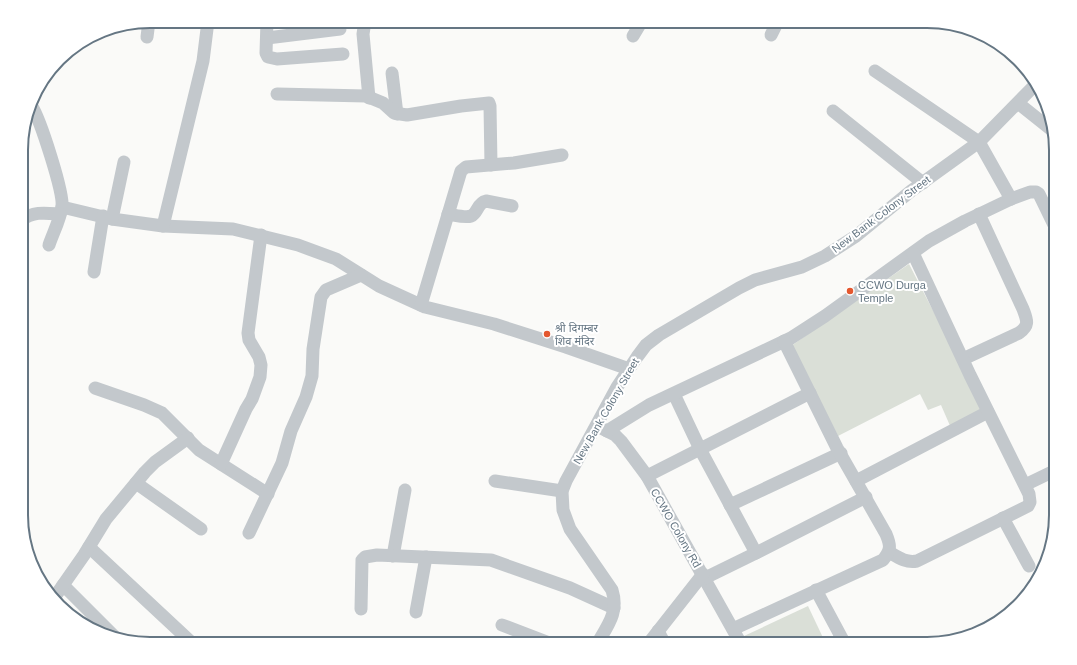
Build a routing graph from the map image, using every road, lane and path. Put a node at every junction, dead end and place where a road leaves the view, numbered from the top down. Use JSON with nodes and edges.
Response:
{"nodes":[{"id":1,"x":148,"y":28,"type":"edge"},
{"id":2,"x":207,"y":28,"type":"edge"},
{"id":3,"x":267,"y":28,"type":"edge"},
{"id":4,"x":364,"y":28,"type":"edge"},
{"id":5,"x":638,"y":28,"type":"edge"},
{"id":6,"x":774,"y":28,"type":"edge"},
{"id":7,"x":340,"y":29,"type":"dead end"},
{"id":8,"x":770,"y":35,"type":"dead end"},
{"id":9,"x":633,"y":36,"type":"dead end"},
{"id":10,"x":147,"y":37,"type":"dead end"},
{"id":11,"x":266,"y":38,"type":"junction"},
{"id":12,"x":343,"y":54,"type":"dead end"},
{"id":13,"x":875,"y":71,"type":"dead end"},
{"id":14,"x":392,"y":73,"type":"dead end"},
{"id":15,"x":1032,"y":88,"type":"edge"},
{"id":16,"x":277,"y":94,"type":"dead end"},
{"id":17,"x":369,"y":98,"type":"junction"},
{"id":18,"x":1018,"y":103,"type":"junction"},
{"id":19,"x":34,"y":111,"type":"edge"},
{"id":20,"x":833,"y":111,"type":"dead end"},
{"id":21,"x":397,"y":114,"type":"junction"},
{"id":22,"x":1047,"y":127,"type":"edge"},
{"id":23,"x":979,"y":142,"type":"junction"},
{"id":24,"x":562,"y":154,"type":"dead end"},
{"id":25,"x":124,"y":162,"type":"dead end"},
{"id":26,"x":491,"y":165,"type":"junction"},
{"id":27,"x":923,"y":183,"type":"junction"},
{"id":28,"x":1011,"y":199,"type":"junction"},
{"id":29,"x":512,"y":206,"type":"dead end"},
{"id":30,"x":61,"y":210,"type":"junction"},
{"id":31,"x":448,"y":214,"type":"junction"},
{"id":32,"x":979,"y":214,"type":"junction"},
{"id":33,"x":1049,"y":215,"type":"edge"},
{"id":34,"x":28,"y":216,"type":"edge"},
{"id":35,"x":108,"y":217,"type":"junction"},
{"id":36,"x":162,"y":226,"type":"junction"},
{"id":37,"x":261,"y":235,"type":"junction"},
{"id":38,"x":49,"y":245,"type":"dead end"},
{"id":39,"x":913,"y":253,"type":"junction"},
{"id":40,"x":94,"y":272,"type":"dead end"},
{"id":41,"x":361,"y":275,"type":"junction"},
{"id":42,"x":421,"y":305,"type":"junction"},
{"id":43,"x":784,"y":341,"type":"junction"},
{"id":44,"x":963,"y":359,"type":"junction"},
{"id":45,"x":629,"y":369,"type":"junction"},
{"id":46,"x":95,"y":388,"type":"dead end"},
{"id":47,"x":810,"y":393,"type":"junction"},
{"id":48,"x":674,"y":394,"type":"junction"},
{"id":49,"x":988,"y":412,"type":"junction"},
{"id":50,"x":601,"y":429,"type":"junction"},
{"id":51,"x":188,"y":438,"type":"junction"},
{"id":52,"x":700,"y":449,"type":"junction"},
{"id":53,"x":841,"y":453,"type":"junction"},
{"id":54,"x":221,"y":464,"type":"junction"},
{"id":55,"x":1049,"y":473,"type":"edge"},
{"id":56,"x":647,"y":476,"type":"junction"},
{"id":57,"x":495,"y":481,"type":"dead end"},
{"id":58,"x":856,"y":481,"type":"junction"},
{"id":59,"x":136,"y":483,"type":"junction"},
{"id":60,"x":1025,"y":485,"type":"junction"},
{"id":61,"x":405,"y":490,"type":"dead end"},
{"id":62,"x":562,"y":491,"type":"junction"},
{"id":63,"x":268,"y":494,"type":"junction"},
{"id":64,"x":866,"y":497,"type":"junction"},
{"id":65,"x":730,"y":505,"type":"junction"},
{"id":66,"x":1003,"y":518,"type":"junction"},
{"id":67,"x":201,"y":529,"type":"dead end"},
{"id":68,"x":249,"y":533,"type":"dead end"},
{"id":69,"x":89,"y":547,"type":"junction"},
{"id":70,"x":889,"y":552,"type":"junction"},
{"id":71,"x":756,"y":553,"type":"junction"},
{"id":72,"x":393,"y":556,"type":"junction"},
{"id":73,"x":426,"y":557,"type":"junction"},
{"id":74,"x":1029,"y":566,"type":"dead end"},
{"id":75,"x":704,"y":576,"type":"junction"},
{"id":76,"x":63,"y":585,"type":"junction"},
{"id":77,"x":816,"y":590,"type":"junction"},
{"id":78,"x":57,"y":593,"type":"edge"},
{"id":79,"x":614,"y":608,"type":"junction"},
{"id":80,"x":361,"y":609,"type":"dead end"},
{"id":81,"x":416,"y":612,"type":"dead end"},
{"id":82,"x":502,"y":625,"type":"dead end"},
{"id":83,"x":733,"y":628,"type":"junction"},
{"id":84,"x":107,"y":629,"type":"edge"},
{"id":85,"x":658,"y":631,"type":"junction"},
{"id":86,"x":186,"y":637,"type":"edge"},
{"id":87,"x":534,"y":637,"type":"edge"},
{"id":88,"x":601,"y":637,"type":"edge"},
{"id":89,"x":653,"y":637,"type":"edge"},
{"id":90,"x":661,"y":637,"type":"edge"},
{"id":91,"x":738,"y":637,"type":"edge"},
{"id":92,"x":841,"y":637,"type":"edge"}],
"edges":[{"from":1,"to":10,"type":"street"},
{"from":2,"to":36,"type":"street"},
{"from":3,"to":11,"type":"street"},
{"from":4,"to":17,"type":"street"},
{"from":5,"to":9,"type":"street"},
{"from":6,"to":8,"type":"street"},
{"from":7,"to":11,"type":"street"},
{"from":11,"to":12,"type":"street"},
{"from":13,"to":23,"type":"street"},
{"from":14,"to":21,"type":"street"},
{"from":15,"to":18,"type":"street","name":"New Bank Colony Street"},
{"from":16,"to":17,"type":"street"},
{"from":17,"to":21,"type":"street"},
{"from":18,"to":22,"type":"street"},
{"from":18,"to":23,"type":"street","name":"New Bank Colony Street"},
{"from":19,"to":30,"type":"street"},
{"from":20,"to":27,"type":"street"},
{"from":21,"to":26,"type":"street"},
{"from":23,"to":27,"type":"street","name":"New Bank Colony Street"},
{"from":23,"to":28,"type":"street"},
{"from":24,"to":26,"type":"street"},
{"from":25,"to":35,"type":"street"},
{"from":26,"to":31,"type":"street"},
{"from":27,"to":45,"type":"street","name":"New Bank Colony Street"},
{"from":28,"to":32,"type":"street"},
{"from":28,"to":33,"type":"street"},
{"from":29,"to":31,"type":"street"},
{"from":30,"to":34,"type":"street"},
{"from":30,"to":35,"type":"street"},
{"from":30,"to":38,"type":"street"},
{"from":31,"to":42,"type":"street"},
{"from":32,"to":39,"type":"street"},
{"from":32,"to":44,"type":"street"},
{"from":35,"to":36,"type":"street"},
{"from":35,"to":40,"type":"street"},
{"from":36,"to":37,"type":"street"},
{"from":37,"to":41,"type":"street"},
{"from":37,"to":54,"type":"street"},
{"from":39,"to":43,"type":"street"},
{"from":39,"to":44,"type":"street"},
{"from":41,"to":42,"type":"street"},
{"from":41,"to":63,"type":"street"},
{"from":42,"to":45,"type":"street"},
{"from":43,"to":47,"type":"street"},
{"from":43,"to":48,"type":"street"},
{"from":44,"to":49,"type":"street"},
{"from":45,"to":50,"type":"street","name":"New Bank Colony Street"},
{"from":46,"to":51,"type":"street"},
{"from":47,"to":52,"type":"street"},
{"from":47,"to":53,"type":"street"},
{"from":48,"to":50,"type":"street"},
{"from":48,"to":52,"type":"street"},
{"from":49,"to":58,"type":"street"},
{"from":49,"to":60,"type":"street"},
{"from":50,"to":56,"type":"street","name":"CCWO Colony Rd"},
{"from":50,"to":62,"type":"street","name":"New Bank Colony Street"},
{"from":51,"to":54,"type":"street"},
{"from":51,"to":59,"type":"street"},
{"from":52,"to":56,"type":"street"},
{"from":52,"to":65,"type":"street"},
{"from":53,"to":58,"type":"street"},
{"from":53,"to":65,"type":"street"},
{"from":54,"to":63,"type":"street"},
{"from":55,"to":60,"type":"street"},
{"from":56,"to":75,"type":"street","name":"CCWO Colony Rd"},
{"from":57,"to":62,"type":"street"},
{"from":58,"to":64,"type":"street"},
{"from":59,"to":67,"type":"street"},
{"from":59,"to":69,"type":"street"},
{"from":60,"to":66,"type":"street"},
{"from":61,"to":72,"type":"street"},
{"from":62,"to":79,"type":"street","name":"New Bank Colony Street"},
{"from":63,"to":68,"type":"street"},
{"from":64,"to":70,"type":"street"},
{"from":64,"to":71,"type":"street"},
{"from":65,"to":71,"type":"street"},
{"from":66,"to":70,"type":"street"},
{"from":66,"to":74,"type":"street"},
{"from":69,"to":76,"type":"street"},
{"from":69,"to":86,"type":"street"},
{"from":70,"to":77,"type":"street"},
{"from":71,"to":75,"type":"street"},
{"from":72,"to":73,"type":"street"},
{"from":72,"to":80,"type":"street"},
{"from":73,"to":79,"type":"street"},
{"from":73,"to":81,"type":"street"},
{"from":75,"to":83,"type":"street","name":"CCWO Colony Rd"},
{"from":75,"to":85,"type":"street"},
{"from":76,"to":78,"type":"street"},
{"from":76,"to":84,"type":"street"},
{"from":77,"to":83,"type":"street"},
{"from":77,"to":92,"type":"street"},
{"from":79,"to":88,"type":"street","name":"New Bank Colony Street"},
{"from":82,"to":87,"type":"street"},
{"from":83,"to":91,"type":"street","name":"CCWO Colony Rd"},
{"from":85,"to":89,"type":"street"},
{"from":85,"to":90,"type":"street"}]}
